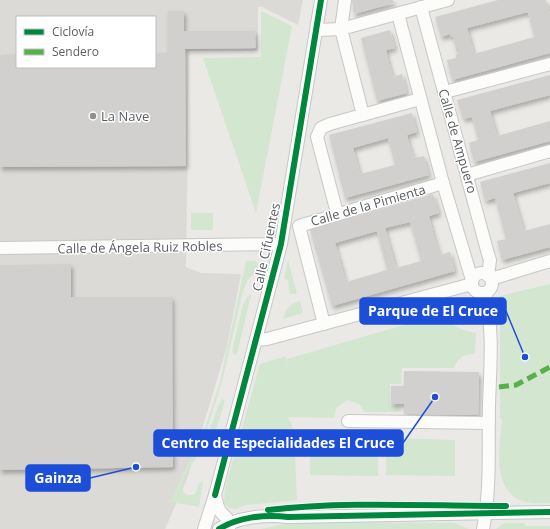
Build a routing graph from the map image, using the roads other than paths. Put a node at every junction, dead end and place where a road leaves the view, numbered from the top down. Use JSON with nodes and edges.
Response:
{"nodes":[{"id":1,"x":321,"y":0,"type":"edge"},
{"id":2,"x":344,"y":0,"type":"edge"},
{"id":3,"x":448,"y":0,"type":"edge"},
{"id":4,"x":421,"y":7,"type":"junction"},
{"id":5,"x":398,"y":14,"type":"junction"},
{"id":6,"x":340,"y":29,"type":"junction"},
{"id":7,"x":317,"y":30,"type":"junction"},
{"id":8,"x":550,"y":64,"type":"edge"},
{"id":9,"x":445,"y":92,"type":"junction"},
{"id":10,"x":420,"y":99,"type":"junction"},
{"id":11,"x":364,"y":115,"type":"junction"},
{"id":12,"x":550,"y":151,"type":"edge"},
{"id":13,"x":467,"y":175,"type":"junction"},
{"id":14,"x":443,"y":183,"type":"junction"},
{"id":15,"x":337,"y":213,"type":"junction"},
{"id":16,"x":281,"y":244,"type":"junction"},
{"id":17,"x":0,"y":248,"type":"edge"},
{"id":18,"x":550,"y":261,"type":"edge"},
{"id":19,"x":490,"y":278,"type":"junction"},
{"id":20,"x":472,"y":282,"type":"junction"},
{"id":21,"x":485,"y":293,"type":"junction"},
{"id":22,"x":457,"y":310,"type":"dead end"},
{"id":23,"x":477,"y":313,"type":"dead end"},
{"id":24,"x":324,"y":324,"type":"junction"},
{"id":25,"x":256,"y":340,"type":"junction"},
{"id":26,"x":348,"y":421,"type":"dead end"},
{"id":27,"x":489,"y":424,"type":"junction"},
{"id":28,"x":215,"y":496,"type":"junction"},
{"id":29,"x":550,"y":512,"type":"edge"},
{"id":30,"x":486,"y":513,"type":"junction"},
{"id":31,"x":288,"y":517,"type":"junction"},
{"id":32,"x":229,"y":526,"type":"edge"},
{"id":33,"x":206,"y":527,"type":"edge"},
{"id":34,"x":219,"y":529,"type":"edge"},
{"id":35,"x":248,"y":529,"type":"edge"},
{"id":36,"x":483,"y":529,"type":"edge"}],
"edges":[{"from":1,"to":7,"type":"street","name":"Calle Cifuentes"},
{"from":2,"to":6,"type":"street"},
{"from":3,"to":4,"type":"street"},
{"from":4,"to":5,"type":"street"},
{"from":4,"to":9,"type":"street","name":"Calle de Ampuero"},
{"from":5,"to":6,"type":"street"},
{"from":5,"to":10,"type":"street","name":"Calle de Ampuero"},
{"from":6,"to":7,"type":"street"},
{"from":6,"to":11,"type":"street"},
{"from":7,"to":16,"type":"street","name":"Calle Cifuentes"},
{"from":8,"to":9,"type":"street"},
{"from":9,"to":13,"type":"street","name":"Calle de Ampuero"},
{"from":10,"to":11,"type":"street"},
{"from":10,"to":14,"type":"street","name":"Calle de Ampuero"},
{"from":11,"to":15,"type":"street"},
{"from":12,"to":13,"type":"street"},
{"from":13,"to":19,"type":"street","name":"Calle de Ampuero"},
{"from":14,"to":15,"type":"street","name":"Calle de la Pimienta"},
{"from":14,"to":20,"type":"street","name":"Calle de Ampuero"},
{"from":15,"to":24,"type":"street","name":"Calle de la Pimienta"},
{"from":16,"to":17,"type":"street","name":"Calle de Ángela Ruiz Robles"},
{"from":16,"to":25,"type":"street","name":"Calle Cifuentes"},
{"from":18,"to":19,"type":"street"},
{"from":19,"to":20,"type":"street"},
{"from":19,"to":21,"type":"street"},
{"from":20,"to":21,"type":"street"},
{"from":20,"to":24,"type":"street"},
{"from":21,"to":27,"type":"street"},
{"from":22,"to":23,"type":"street"},
{"from":24,"to":25,"type":"street"},
{"from":25,"to":28,"type":"street","name":"Calle Cifuentes"},
{"from":26,"to":27,"type":"street"},
{"from":27,"to":30,"type":"street"},
{"from":28,"to":32,"type":"street"},
{"from":28,"to":33,"type":"street","name":"Calle Cifuentes"},
{"from":29,"to":30,"type":"street"},
{"from":30,"to":31,"type":"street"},
{"from":30,"to":36,"type":"street"},
{"from":31,"to":32,"type":"street"},
{"from":31,"to":35,"type":"street"},
{"from":32,"to":34,"type":"street"}]}
